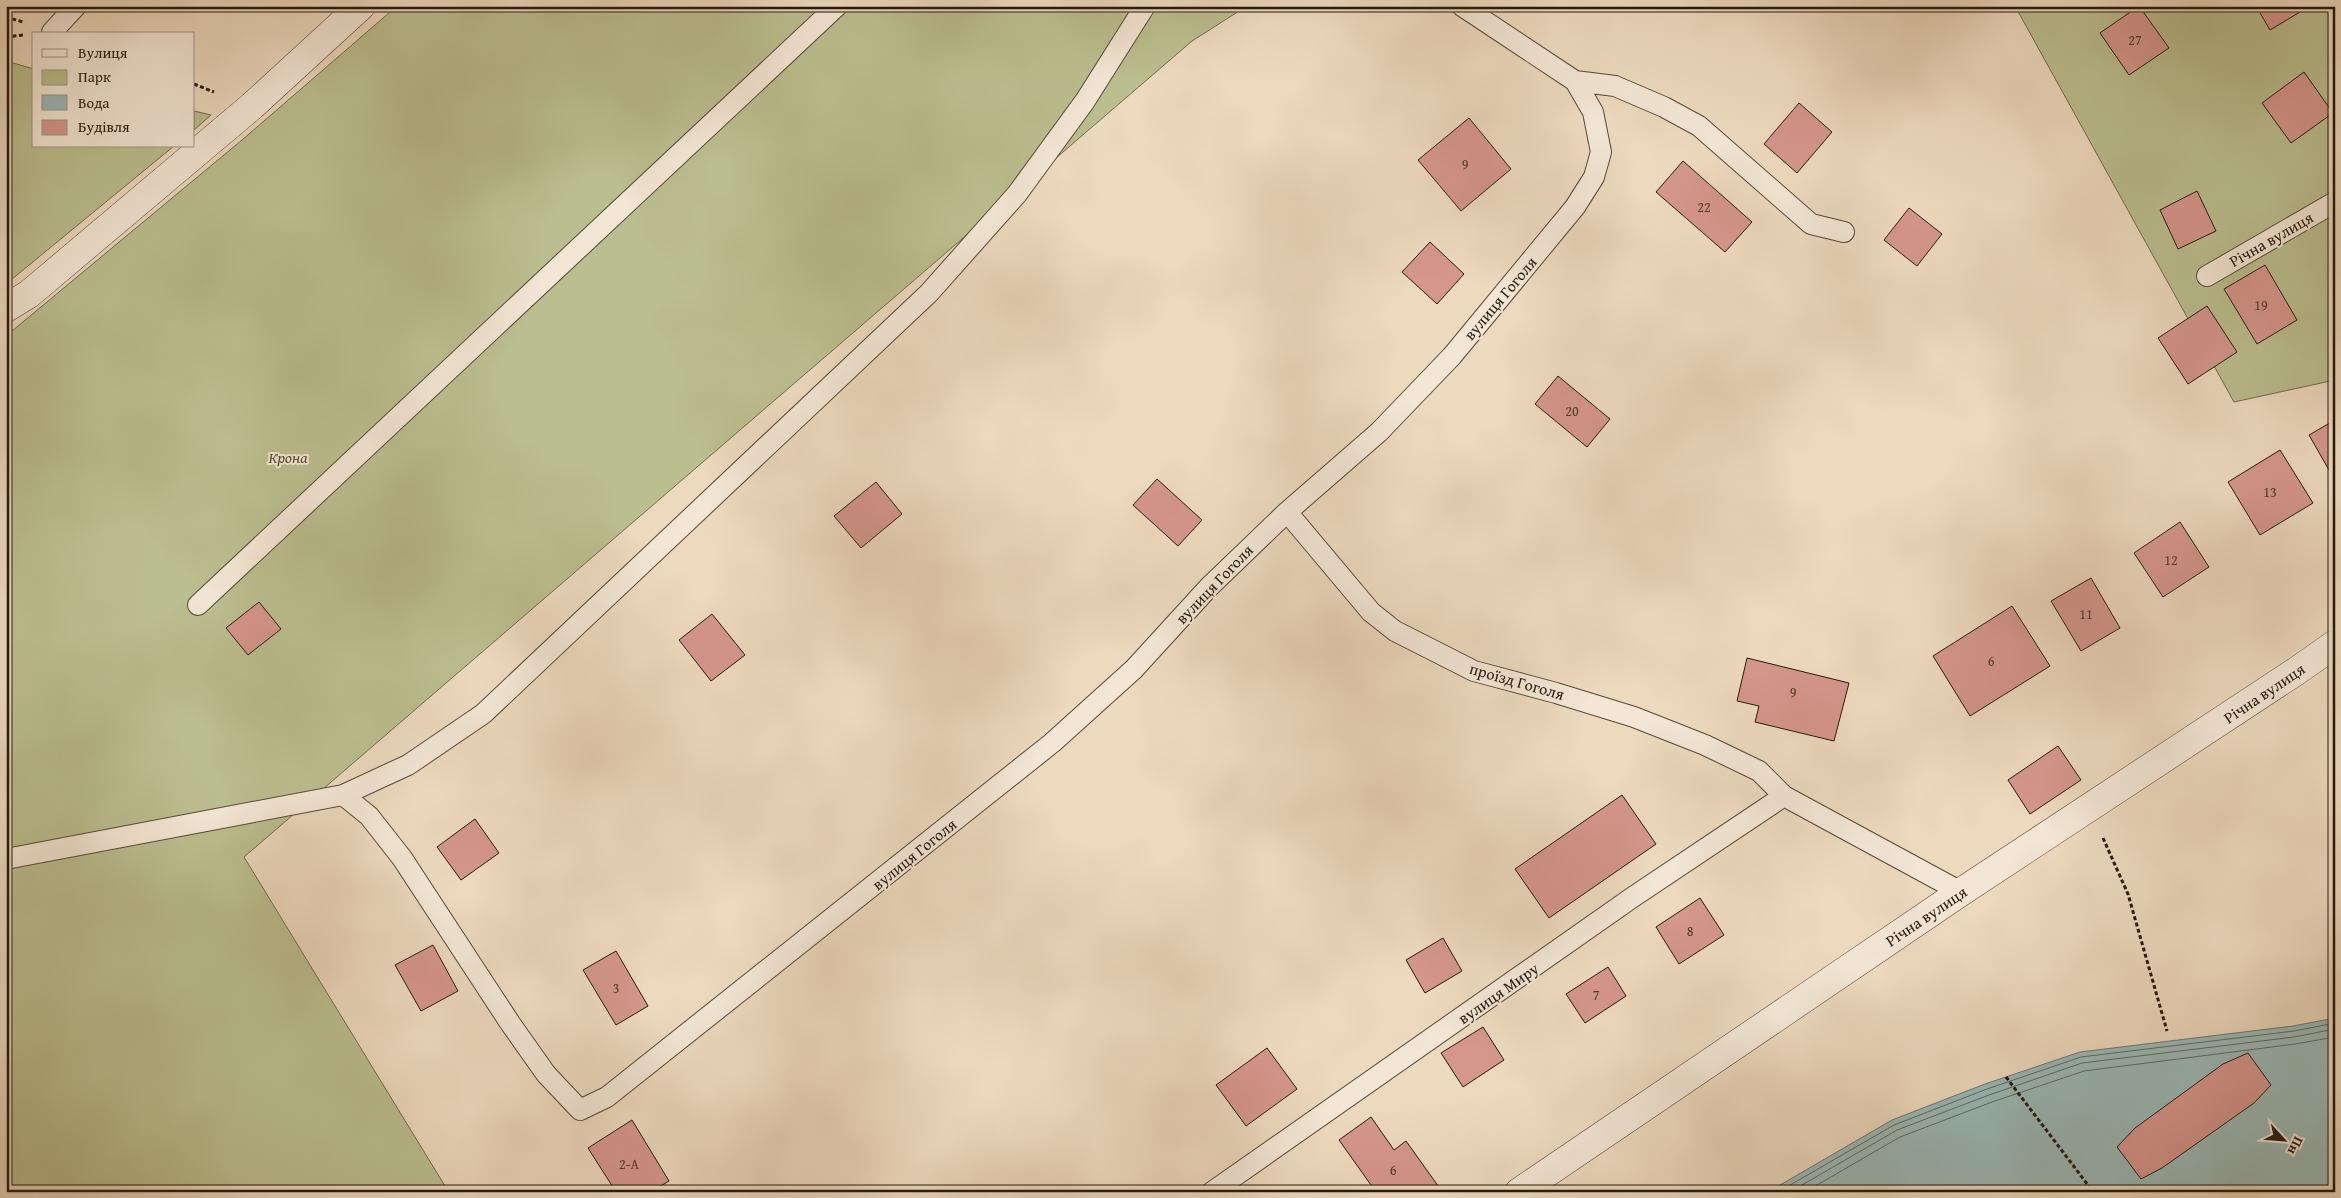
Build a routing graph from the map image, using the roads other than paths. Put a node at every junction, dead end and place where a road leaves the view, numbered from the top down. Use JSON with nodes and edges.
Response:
{"nodes":[{"id":1,"x":76,"y":6,"type":"edge"},
{"id":2,"x":361,"y":6,"type":"edge"},
{"id":3,"x":837,"y":6,"type":"edge"},
{"id":4,"x":1146,"y":6,"type":"edge"},
{"id":5,"x":1462,"y":6,"type":"edge"},
{"id":6,"x":52,"y":32,"type":"dead end"},
{"id":7,"x":1575,"y":82,"type":"junction"},
{"id":8,"x":2335,"y":202,"type":"edge"},
{"id":9,"x":1844,"y":232,"type":"dead end"},
{"id":10,"x":2207,"y":276,"type":"dead end"},
{"id":11,"x":6,"y":308,"type":"edge"},
{"id":12,"x":1287,"y":512,"type":"junction"},
{"id":13,"x":198,"y":605,"type":"dead end"},
{"id":14,"x":2335,"y":644,"type":"edge"},
{"id":15,"x":342,"y":795,"type":"junction"},
{"id":16,"x":1784,"y":796,"type":"junction"},
{"id":17,"x":6,"y":859,"type":"edge"},
{"id":18,"x":1961,"y":892,"type":"junction"},
{"id":19,"x":1212,"y":1192,"type":"edge"},
{"id":20,"x":1519,"y":1192,"type":"edge"}],
"edges":[{"from":1,"to":6,"type":"lane"},
{"from":2,"to":11,"type":"street"},
{"from":3,"to":13,"type":"lane"},
{"from":4,"to":15,"type":"lane"},
{"from":5,"to":7,"type":"lane","name":"вулиця Гоголя"},
{"from":7,"to":9,"type":"lane"},
{"from":7,"to":12,"type":"lane","name":"вулиця Гоголя"},
{"from":8,"to":10,"type":"lane","name":"Річна вулиця"},
{"from":12,"to":15,"type":"lane","name":"вулиця Гоголя"},
{"from":12,"to":16,"type":"lane","name":"проїзд Гоголя"},
{"from":14,"to":18,"type":"street","name":"Річна вулиця"},
{"from":15,"to":17,"type":"lane"},
{"from":16,"to":18,"type":"lane","name":"проїзд Гоголя"},
{"from":16,"to":19,"type":"lane","name":"вулиця Миру"},
{"from":18,"to":20,"type":"street","name":"Річна вулиця"}]}
